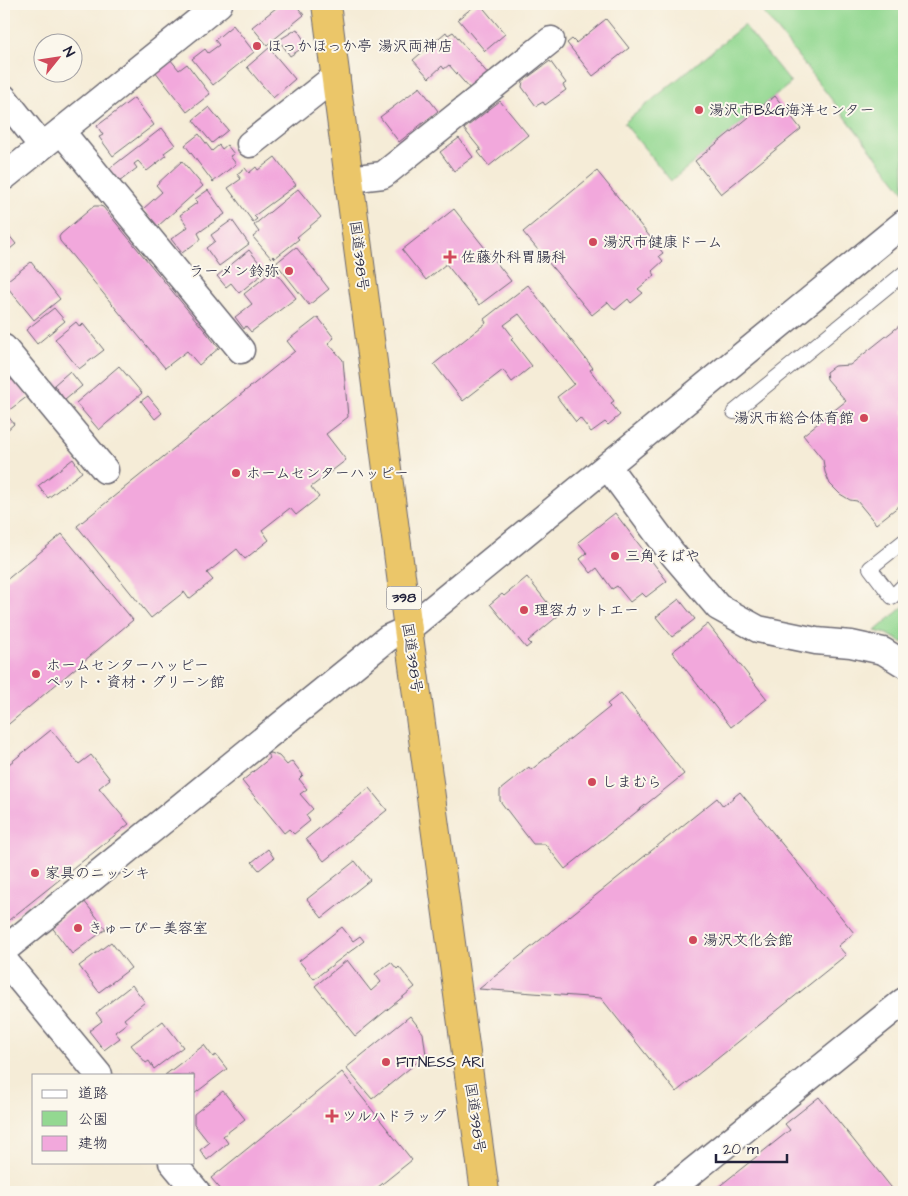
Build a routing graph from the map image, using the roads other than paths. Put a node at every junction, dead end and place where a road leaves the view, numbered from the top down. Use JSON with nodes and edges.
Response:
{"nodes":[{"id":1,"x":219,"y":4,"type":"edge"},
{"id":2,"x":326,"y":4,"type":"edge"},
{"id":3,"x":551,"y":40,"type":"dead end"},
{"id":4,"x":336,"y":76,"type":"junction"},
{"id":5,"x":4,"y":98,"type":"edge"},
{"id":6,"x":52,"y":139,"type":"junction"},
{"id":7,"x":250,"y":144,"type":"dead end"},
{"id":8,"x":4,"y":177,"type":"edge"},
{"id":9,"x":349,"y":179,"type":"junction"},
{"id":10,"x":904,"y":223,"type":"edge"},
{"id":11,"x":904,"y":273,"type":"edge"},
{"id":12,"x":4,"y":348,"type":"edge"},
{"id":13,"x":241,"y":350,"type":"dead end"},
{"id":14,"x":734,"y":412,"type":"dead end"},
{"id":15,"x":608,"y":467,"type":"junction"},
{"id":16,"x":105,"y":470,"type":"dead end"},
{"id":17,"x":904,"y":541,"type":"edge"},
{"id":18,"x":904,"y":585,"type":"edge"},
{"id":19,"x":408,"y":629,"type":"junction"},
{"id":20,"x":904,"y":664,"type":"edge"},
{"id":21,"x":4,"y":950,"type":"edge"},
{"id":22,"x":4,"y":960,"type":"edge"},
{"id":23,"x":904,"y":1001,"type":"edge"},
{"id":24,"x":98,"y":1074,"type":"edge"},
{"id":25,"x":174,"y":1164,"type":"edge"},
{"id":26,"x":197,"y":1192,"type":"edge"},
{"id":27,"x":485,"y":1192,"type":"edge"},
{"id":28,"x":667,"y":1192,"type":"edge"}],
"edges":[{"from":1,"to":6,"type":"street"},
{"from":2,"to":4,"type":"highway","name":"国道398号","number":"398"},
{"from":3,"to":9,"type":"street"},
{"from":4,"to":7,"type":"street"},
{"from":4,"to":9,"type":"highway","name":"国道398号","number":"398"},
{"from":5,"to":6,"type":"street"},
{"from":6,"to":8,"type":"street"},
{"from":6,"to":13,"type":"street"},
{"from":9,"to":19,"type":"highway","name":"国道398号","number":"398"},
{"from":10,"to":15,"type":"street"},
{"from":11,"to":14,"type":"lane"},
{"from":12,"to":16,"type":"street"},
{"from":15,"to":19,"type":"street"},
{"from":15,"to":20,"type":"street"},
{"from":17,"to":18,"type":"lane"},
{"from":19,"to":21,"type":"street"},
{"from":19,"to":27,"type":"highway","name":"国道398号","number":"398"},
{"from":22,"to":24,"type":"street"},
{"from":23,"to":28,"type":"street"},
{"from":25,"to":26,"type":"street"}]}
